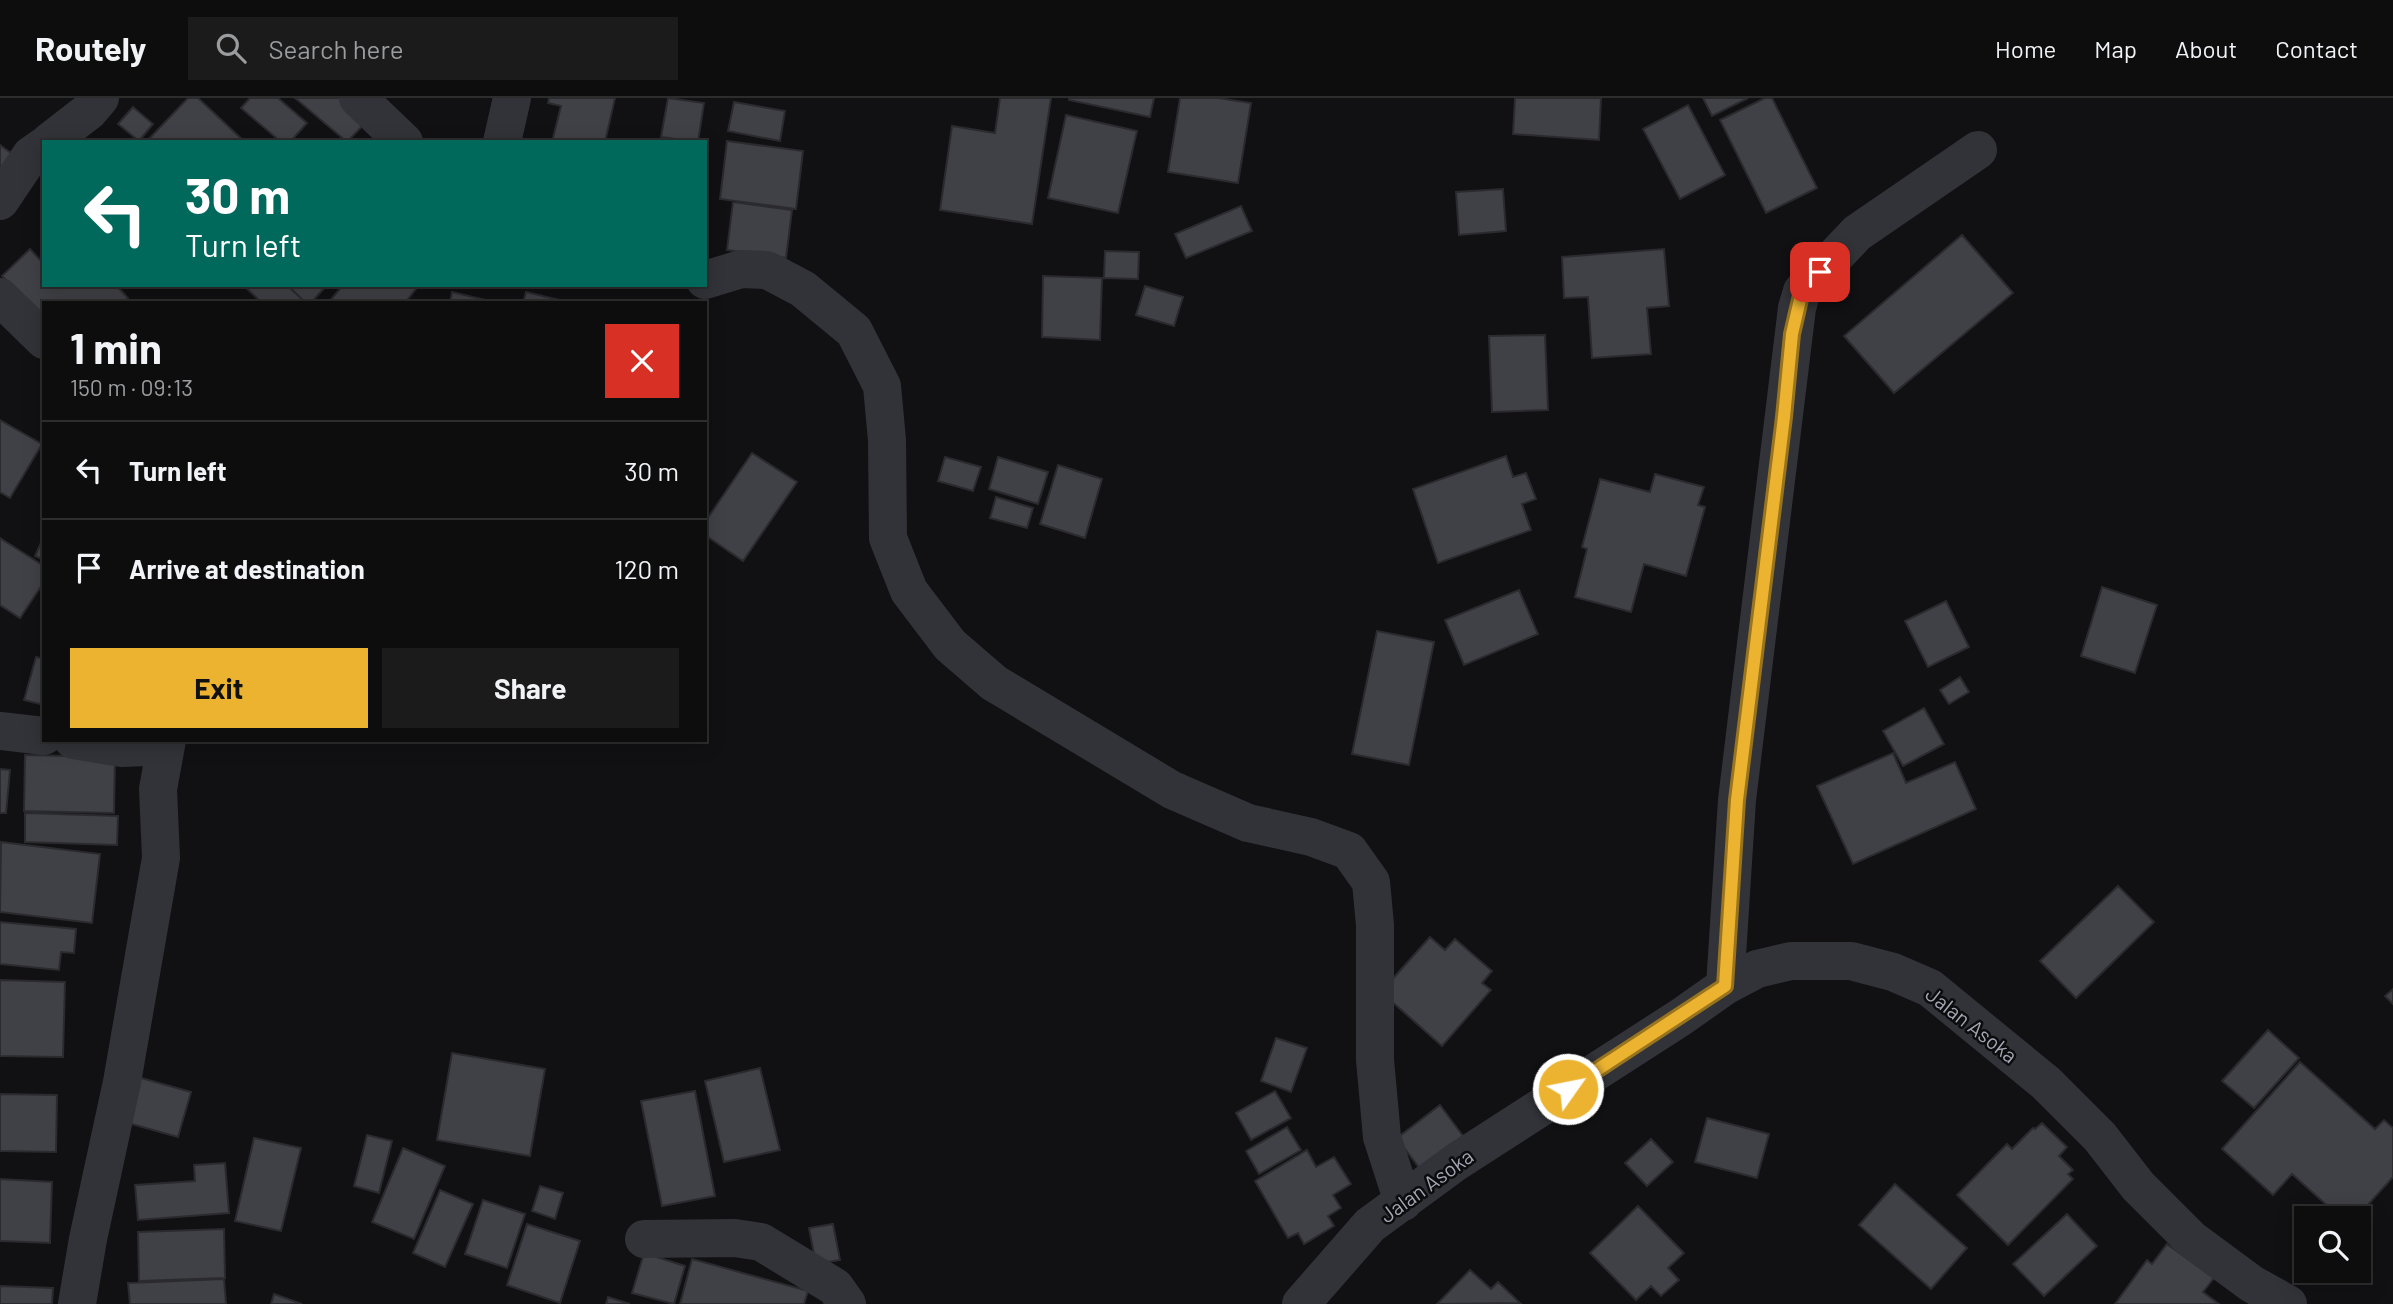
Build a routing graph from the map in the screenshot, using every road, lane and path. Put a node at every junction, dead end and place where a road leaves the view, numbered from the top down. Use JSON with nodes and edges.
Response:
{"nodes":[{"id":1,"x":100,"y":98,"type":"edge"},
{"id":2,"x":358,"y":98,"type":"edge"},
{"id":3,"x":512,"y":98,"type":"edge"},
{"id":4,"x":52,"y":140,"type":"edge"},
{"id":5,"x":402,"y":140,"type":"edge"},
{"id":6,"x":502,"y":140,"type":"edge"},
{"id":7,"x":42,"y":147,"type":"edge"},
{"id":8,"x":1978,"y":150,"type":"dead end"},
{"id":9,"x":0,"y":201,"type":"edge"},
{"id":10,"x":707,"y":279,"type":"edge"},
{"id":11,"x":0,"y":297,"type":"edge"},
{"id":12,"x":42,"y":338,"type":"edge"},
{"id":13,"x":0,"y":732,"type":"edge"},
{"id":14,"x":42,"y":736,"type":"edge"},
{"id":15,"x":85,"y":742,"type":"edge"},
{"id":16,"x":166,"y":743,"type":"edge"},
{"id":17,"x":1725,"y":986,"type":"junction"},
{"id":18,"x":1403,"y":1202,"type":"junction"},
{"id":19,"x":644,"y":1239,"type":"dead end"},
{"id":20,"x":77,"y":1304,"type":"edge"},
{"id":21,"x":847,"y":1304,"type":"edge"},
{"id":22,"x":1301,"y":1304,"type":"edge"},
{"id":23,"x":2288,"y":1304,"type":"edge"}],
"edges":[{"from":1,"to":4,"type":"street"},
{"from":2,"to":5,"type":"street"},
{"from":3,"to":6,"type":"street"},
{"from":7,"to":9,"type":"street"},
{"from":8,"to":17,"type":"street"},
{"from":10,"to":18,"type":"street"},
{"from":11,"to":12,"type":"street"},
{"from":13,"to":14,"type":"street"},
{"from":15,"to":16,"type":"street"},
{"from":16,"to":20,"type":"street"},
{"from":17,"to":18,"type":"street","name":"Jalan Asoka"},
{"from":17,"to":23,"type":"street","name":"Jalan Asoka"},
{"from":18,"to":22,"type":"street","name":"Jalan Asoka"},
{"from":19,"to":21,"type":"street"}]}
